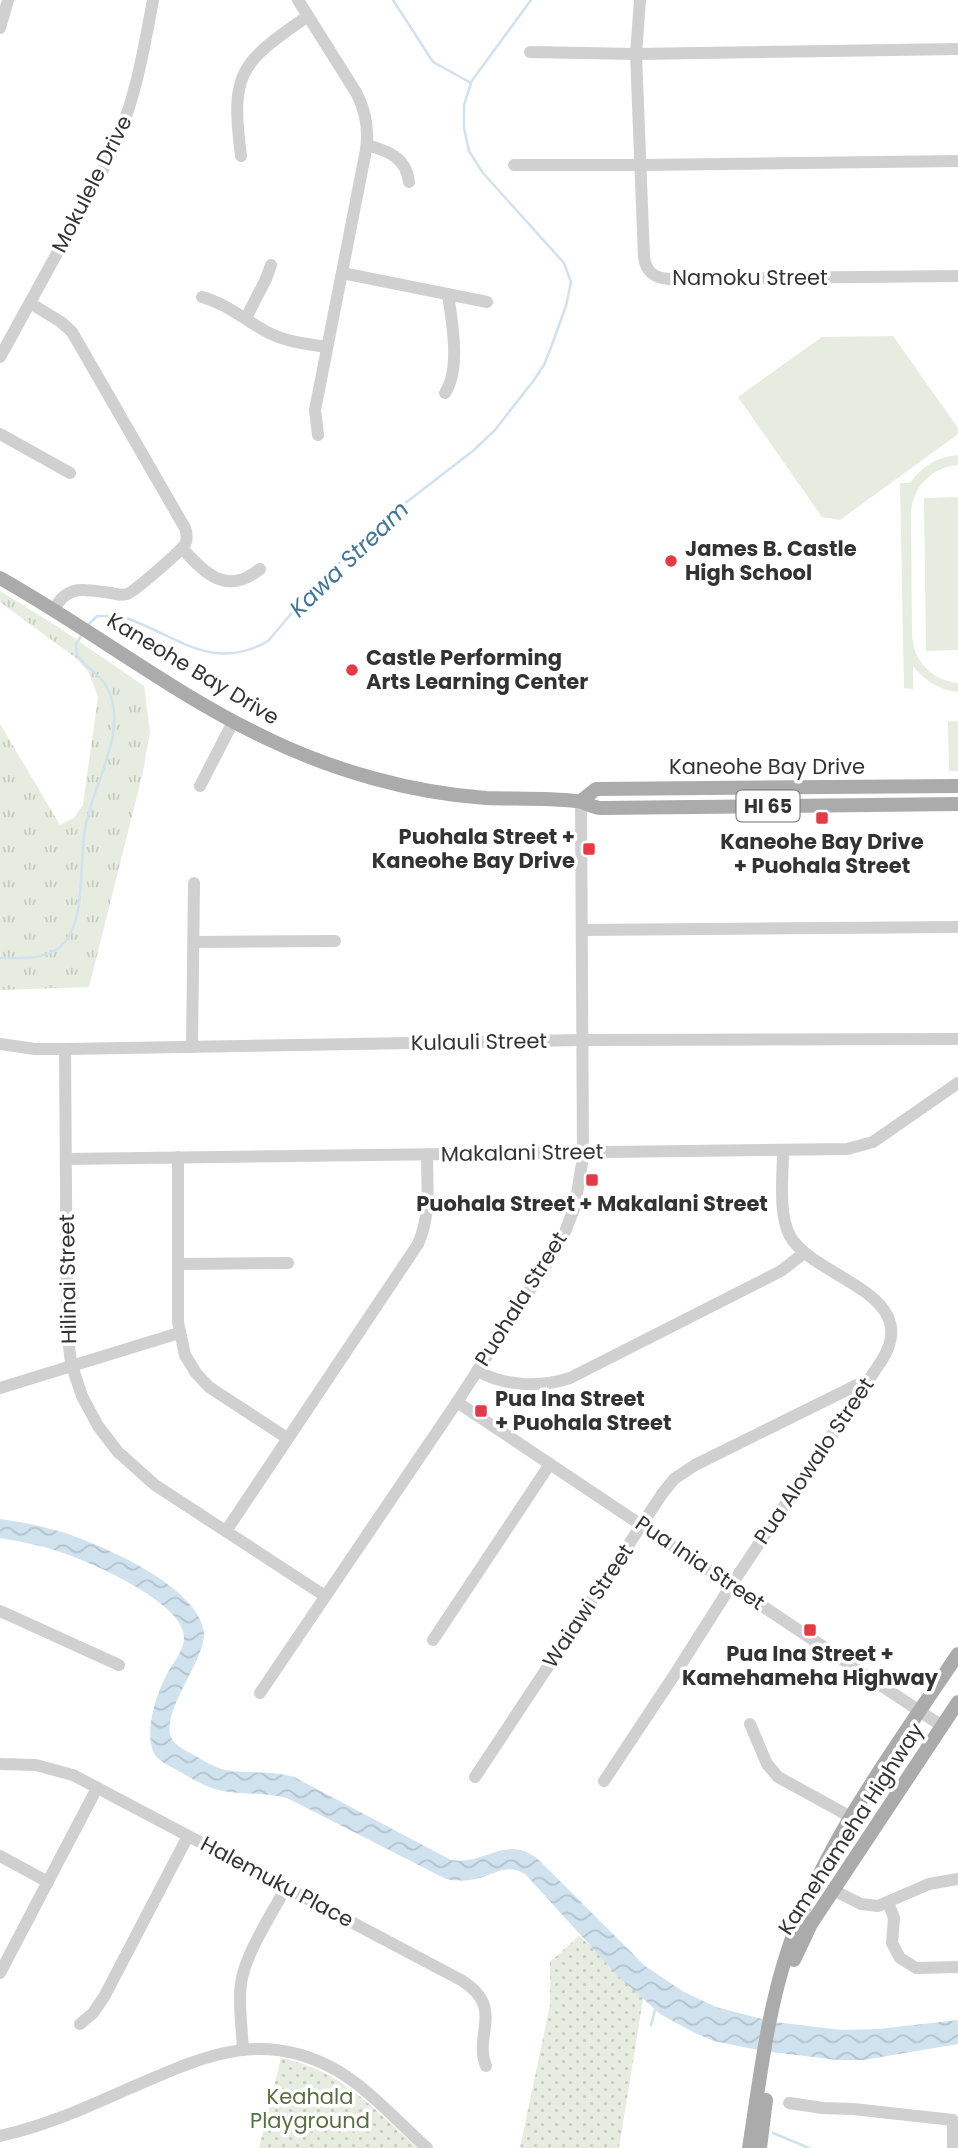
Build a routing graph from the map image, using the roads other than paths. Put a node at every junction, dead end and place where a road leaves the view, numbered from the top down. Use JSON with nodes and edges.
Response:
{"nodes":[{"id":1,"x":8,"y":0,"type":"edge"},
{"id":2,"x":153,"y":0,"type":"edge"},
{"id":3,"x":298,"y":0,"type":"edge"},
{"id":4,"x":640,"y":0,"type":"edge"},
{"id":5,"x":308,"y":16,"type":"junction"},
{"id":6,"x":0,"y":28,"type":"edge"},
{"id":7,"x":958,"y":49,"type":"edge"},
{"id":8,"x":530,"y":52,"type":"dead end"},
{"id":9,"x":635,"y":54,"type":"junction"},
{"id":10,"x":367,"y":145,"type":"junction"},
{"id":11,"x":241,"y":156,"type":"dead end"},
{"id":12,"x":958,"y":161,"type":"edge"},
{"id":13,"x":514,"y":165,"type":"dead end"},
{"id":14,"x":640,"y":165,"type":"junction"},
{"id":15,"x":409,"y":182,"type":"dead end"},
{"id":16,"x":271,"y":265,"type":"dead end"},
{"id":17,"x":342,"y":273,"type":"junction"},
{"id":18,"x":958,"y":276,"type":"edge"},
{"id":19,"x":448,"y":294,"type":"junction"},
{"id":20,"x":202,"y":297,"type":"dead end"},
{"id":21,"x":487,"y":302,"type":"dead end"},
{"id":22,"x":30,"y":303,"type":"junction"},
{"id":23,"x":246,"y":318,"type":"junction"},
{"id":24,"x":327,"y":347,"type":"junction"},
{"id":25,"x":0,"y":357,"type":"edge"},
{"id":26,"x":445,"y":393,"type":"dead end"},
{"id":27,"x":0,"y":435,"type":"edge"},
{"id":28,"x":318,"y":435,"type":"dead end"},
{"id":29,"x":70,"y":473,"type":"dead end"},
{"id":30,"x":182,"y":548,"type":"junction"},
{"id":31,"x":260,"y":569,"type":"dead end"},
{"id":32,"x":0,"y":578,"type":"edge"},
{"id":33,"x":54,"y":609,"type":"junction"},
{"id":34,"x":233,"y":722,"type":"junction"},
{"id":35,"x":200,"y":786,"type":"dead end"},
{"id":36,"x":958,"y":786,"type":"edge"},
{"id":37,"x":713,"y":789,"type":"junction"},
{"id":38,"x":581,"y":801,"type":"junction"},
{"id":39,"x":958,"y":804,"type":"edge"},
{"id":40,"x":713,"y":807,"type":"junction"},
{"id":41,"x":194,"y":883,"type":"dead end"},
{"id":42,"x":958,"y":927,"type":"edge"},
{"id":43,"x":582,"y":930,"type":"junction"},
{"id":44,"x":335,"y":941,"type":"dead end"},
{"id":45,"x":194,"y":942,"type":"junction"},
{"id":46,"x":582,"y":1040,"type":"junction"},
{"id":47,"x":958,"y":1040,"type":"edge"},
{"id":48,"x":0,"y":1044,"type":"edge"},
{"id":49,"x":192,"y":1047,"type":"junction"},
{"id":50,"x":65,"y":1049,"type":"junction"},
{"id":51,"x":958,"y":1083,"type":"edge"},
{"id":52,"x":783,"y":1150,"type":"junction"},
{"id":53,"x":583,"y":1152,"type":"junction"},
{"id":54,"x":427,"y":1154,"type":"junction"},
{"id":55,"x":177,"y":1157,"type":"junction"},
{"id":56,"x":66,"y":1159,"type":"junction"},
{"id":57,"x":804,"y":1253,"type":"junction"},
{"id":58,"x":178,"y":1264,"type":"junction"},
{"id":59,"x":288,"y":1264,"type":"dead end"},
{"id":60,"x":179,"y":1333,"type":"junction"},
{"id":61,"x":72,"y":1366,"type":"junction"},
{"id":62,"x":477,"y":1371,"type":"junction"},
{"id":63,"x":869,"y":1379,"type":"junction"},
{"id":64,"x":0,"y":1388,"type":"edge"},
{"id":65,"x":457,"y":1402,"type":"junction"},
{"id":66,"x":287,"y":1438,"type":"junction"},
{"id":67,"x":550,"y":1464,"type":"junction"},
{"id":68,"x":642,"y":1525,"type":"junction"},
{"id":69,"x":226,"y":1531,"type":"junction"},
{"id":70,"x":732,"y":1584,"type":"junction"},
{"id":71,"x":325,"y":1596,"type":"junction"},
{"id":72,"x":0,"y":1611,"type":"edge"},
{"id":73,"x":433,"y":1640,"type":"dead end"},
{"id":74,"x":958,"y":1654,"type":"edge"},
{"id":75,"x":119,"y":1665,"type":"dead end"},
{"id":76,"x":260,"y":1693,"type":"dead end"},
{"id":77,"x":958,"y":1702,"type":"edge"},
{"id":78,"x":921,"y":1711,"type":"junction"},
{"id":79,"x":750,"y":1724,"type":"dead end"},
{"id":80,"x":942,"y":1726,"type":"junction"},
{"id":81,"x":0,"y":1764,"type":"edge"},
{"id":82,"x":475,"y":1777,"type":"dead end"},
{"id":83,"x":604,"y":1780,"type":"dead end"},
{"id":84,"x":97,"y":1788,"type":"junction"},
{"id":85,"x":851,"y":1817,"type":"junction"},
{"id":86,"x":188,"y":1836,"type":"junction"},
{"id":87,"x":0,"y":1856,"type":"edge"},
{"id":88,"x":818,"y":1877,"type":"junction"},
{"id":89,"x":958,"y":1879,"type":"edge"},
{"id":90,"x":48,"y":1882,"type":"junction"},
{"id":91,"x":286,"y":1887,"type":"junction"},
{"id":92,"x":833,"y":1890,"type":"junction"},
{"id":93,"x":888,"y":1902,"type":"junction"},
{"id":94,"x":958,"y":1967,"type":"edge"},
{"id":95,"x":1,"y":1969,"type":"edge"},
{"id":96,"x":775,"y":2015,"type":"junction"},
{"id":97,"x":80,"y":2024,"type":"dead end"},
{"id":98,"x":243,"y":2050,"type":"junction"},
{"id":99,"x":768,"y":2058,"type":"junction"},
{"id":100,"x":486,"y":2066,"type":"dead end"},
{"id":101,"x":789,"y":2102,"type":"dead end"},
{"id":102,"x":0,"y":2136,"type":"edge"},
{"id":103,"x":426,"y":2148,"type":"edge"},
{"id":104,"x":749,"y":2148,"type":"edge"},
{"id":105,"x":760,"y":2148,"type":"edge"},
{"id":106,"x":953,"y":2148,"type":"edge"}],
"edges":[{"from":1,"to":6,"type":"street"},
{"from":2,"to":22,"type":"street","name":"Mokulele Drive"},
{"from":3,"to":5,"type":"street"},
{"from":4,"to":9,"type":"street","name":"Namoku Street"},
{"from":5,"to":10,"type":"street"},
{"from":5,"to":11,"type":"street"},
{"from":7,"to":9,"type":"street"},
{"from":8,"to":9,"type":"street"},
{"from":9,"to":14,"type":"street","name":"Namoku Street"},
{"from":10,"to":15,"type":"street"},
{"from":10,"to":17,"type":"street"},
{"from":12,"to":14,"type":"street"},
{"from":13,"to":14,"type":"street"},
{"from":14,"to":18,"type":"street","name":"Namoku Street"},
{"from":16,"to":23,"type":"street"},
{"from":17,"to":19,"type":"street"},
{"from":17,"to":24,"type":"street"},
{"from":19,"to":21,"type":"street"},
{"from":19,"to":26,"type":"street"},
{"from":20,"to":23,"type":"street"},
{"from":22,"to":25,"type":"street","name":"Mokulele Drive"},
{"from":22,"to":30,"type":"street"},
{"from":23,"to":24,"type":"street"},
{"from":24,"to":28,"type":"street"},
{"from":27,"to":29,"type":"street"},
{"from":30,"to":31,"type":"street"},
{"from":30,"to":33,"type":"street"},
{"from":32,"to":33,"type":"main road","name":"Kaneohe Bay Drive","number":"HI 65"},
{"from":33,"to":34,"type":"main road","name":"Kaneohe Bay Drive","number":"HI 65"},
{"from":34,"to":35,"type":"street"},
{"from":34,"to":38,"type":"main road","name":"Kaneohe Bay Drive","number":"HI 65"},
{"from":36,"to":37,"type":"main road","name":"Kaneohe Bay Drive","number":"HI 65"},
{"from":37,"to":38,"type":"main road","name":"Kaneohe Bay Drive","number":"HI 65"},
{"from":37,"to":40,"type":"main road"},
{"from":38,"to":40,"type":"main road","name":"Kaneohe Bay Drive","number":"HI 65"},
{"from":38,"to":43,"type":"street","name":"Puohala Street"},
{"from":39,"to":40,"type":"main road","name":"Kaneohe Bay Drive","number":"HI 65"},
{"from":41,"to":45,"type":"street"},
{"from":42,"to":43,"type":"street"},
{"from":43,"to":46,"type":"street","name":"Puohala Street"},
{"from":44,"to":45,"type":"street"},
{"from":45,"to":49,"type":"street"},
{"from":46,"to":47,"type":"street","name":"Kulauli Street"},
{"from":46,"to":49,"type":"street","name":"Kulauli Street"},
{"from":46,"to":53,"type":"street","name":"Puohala Street"},
{"from":48,"to":50,"type":"street","name":"Kulauli Street"},
{"from":49,"to":50,"type":"street","name":"Kulauli Street"},
{"from":50,"to":56,"type":"street","name":"Hilinai Street"},
{"from":51,"to":52,"type":"street","name":"Makalani Street"},
{"from":52,"to":53,"type":"street","name":"Makalani Street"},
{"from":52,"to":57,"type":"street","name":"Pua Alowalo Street"},
{"from":53,"to":54,"type":"street","name":"Makalani Street"},
{"from":53,"to":62,"type":"street","name":"Puohala Street"},
{"from":54,"to":55,"type":"street","name":"Makalani Street"},
{"from":54,"to":66,"type":"street"},
{"from":55,"to":56,"type":"street","name":"Makalani Street"},
{"from":55,"to":58,"type":"street"},
{"from":56,"to":61,"type":"street","name":"Hilinai Street"},
{"from":57,"to":62,"type":"street"},
{"from":57,"to":63,"type":"street","name":"Pua Alowalo Street"},
{"from":58,"to":59,"type":"street"},
{"from":58,"to":60,"type":"street"},
{"from":60,"to":61,"type":"street"},
{"from":60,"to":66,"type":"street"},
{"from":61,"to":64,"type":"street"},
{"from":61,"to":69,"type":"street","name":"Hilinai Street"},
{"from":62,"to":65,"type":"street","name":"Puohala Street"},
{"from":63,"to":68,"type":"street","name":"Waiawi Street"},
{"from":63,"to":70,"type":"street","name":"Pua Alowalo Street"},
{"from":65,"to":67,"type":"street","name":"Pua Inia Street"},
{"from":65,"to":71,"type":"street","name":"Puohala Street"},
{"from":66,"to":69,"type":"street"},
{"from":67,"to":68,"type":"street","name":"Pua Inia Street"},
{"from":67,"to":73,"type":"street"},
{"from":68,"to":70,"type":"street","name":"Pua Inia Street"},
{"from":68,"to":82,"type":"street","name":"Waiawi Street"},
{"from":69,"to":71,"type":"street","name":"Hilinai Street"},
{"from":70,"to":78,"type":"street","name":"Pua Inia Street"},
{"from":70,"to":83,"type":"street","name":"Pua Alowalo Street"},
{"from":71,"to":76,"type":"street","name":"Puohala Street"},
{"from":72,"to":75,"type":"street"},
{"from":74,"to":78,"type":"main road","name":"Kamehameha Highway"},
{"from":77,"to":80,"type":"main road","name":"Kamehameha Highway"},
{"from":78,"to":80,"type":"street","name":"Pua Inia Street"},
{"from":78,"to":85,"type":"main road","name":"Kamehameha Highway"},
{"from":79,"to":85,"type":"street"},
{"from":80,"to":92,"type":"main road","name":"Kamehameha Highway"},
{"from":81,"to":84,"type":"street","name":"Halemuku Place"},
{"from":84,"to":86,"type":"street","name":"Halemuku Place"},
{"from":84,"to":90,"type":"street"},
{"from":85,"to":88,"type":"main road","name":"Kamehameha Highway"},
{"from":86,"to":91,"type":"street","name":"Halemuku Place"},
{"from":86,"to":97,"type":"street"},
{"from":87,"to":90,"type":"street"},
{"from":88,"to":92,"type":"main road"},
{"from":88,"to":96,"type":"main road","name":"Kamehameha Highway"},
{"from":89,"to":93,"type":"street"},
{"from":90,"to":95,"type":"street"},
{"from":91,"to":98,"type":"street"},
{"from":91,"to":100,"type":"street","name":"Halemuku Place"},
{"from":92,"to":93,"type":"street"},
{"from":92,"to":96,"type":"main road","name":"Kamehameha Highway"},
{"from":93,"to":94,"type":"street"},
{"from":96,"to":99,"type":"main road","name":"Kamehameha Highway"},
{"from":98,"to":102,"type":"street"},
{"from":98,"to":103,"type":"street"},
{"from":99,"to":104,"type":"main road","name":"Kamehameha Highway"},
{"from":99,"to":105,"type":"main road","name":"Kamehameha Highway"},
{"from":101,"to":106,"type":"street"}]}
